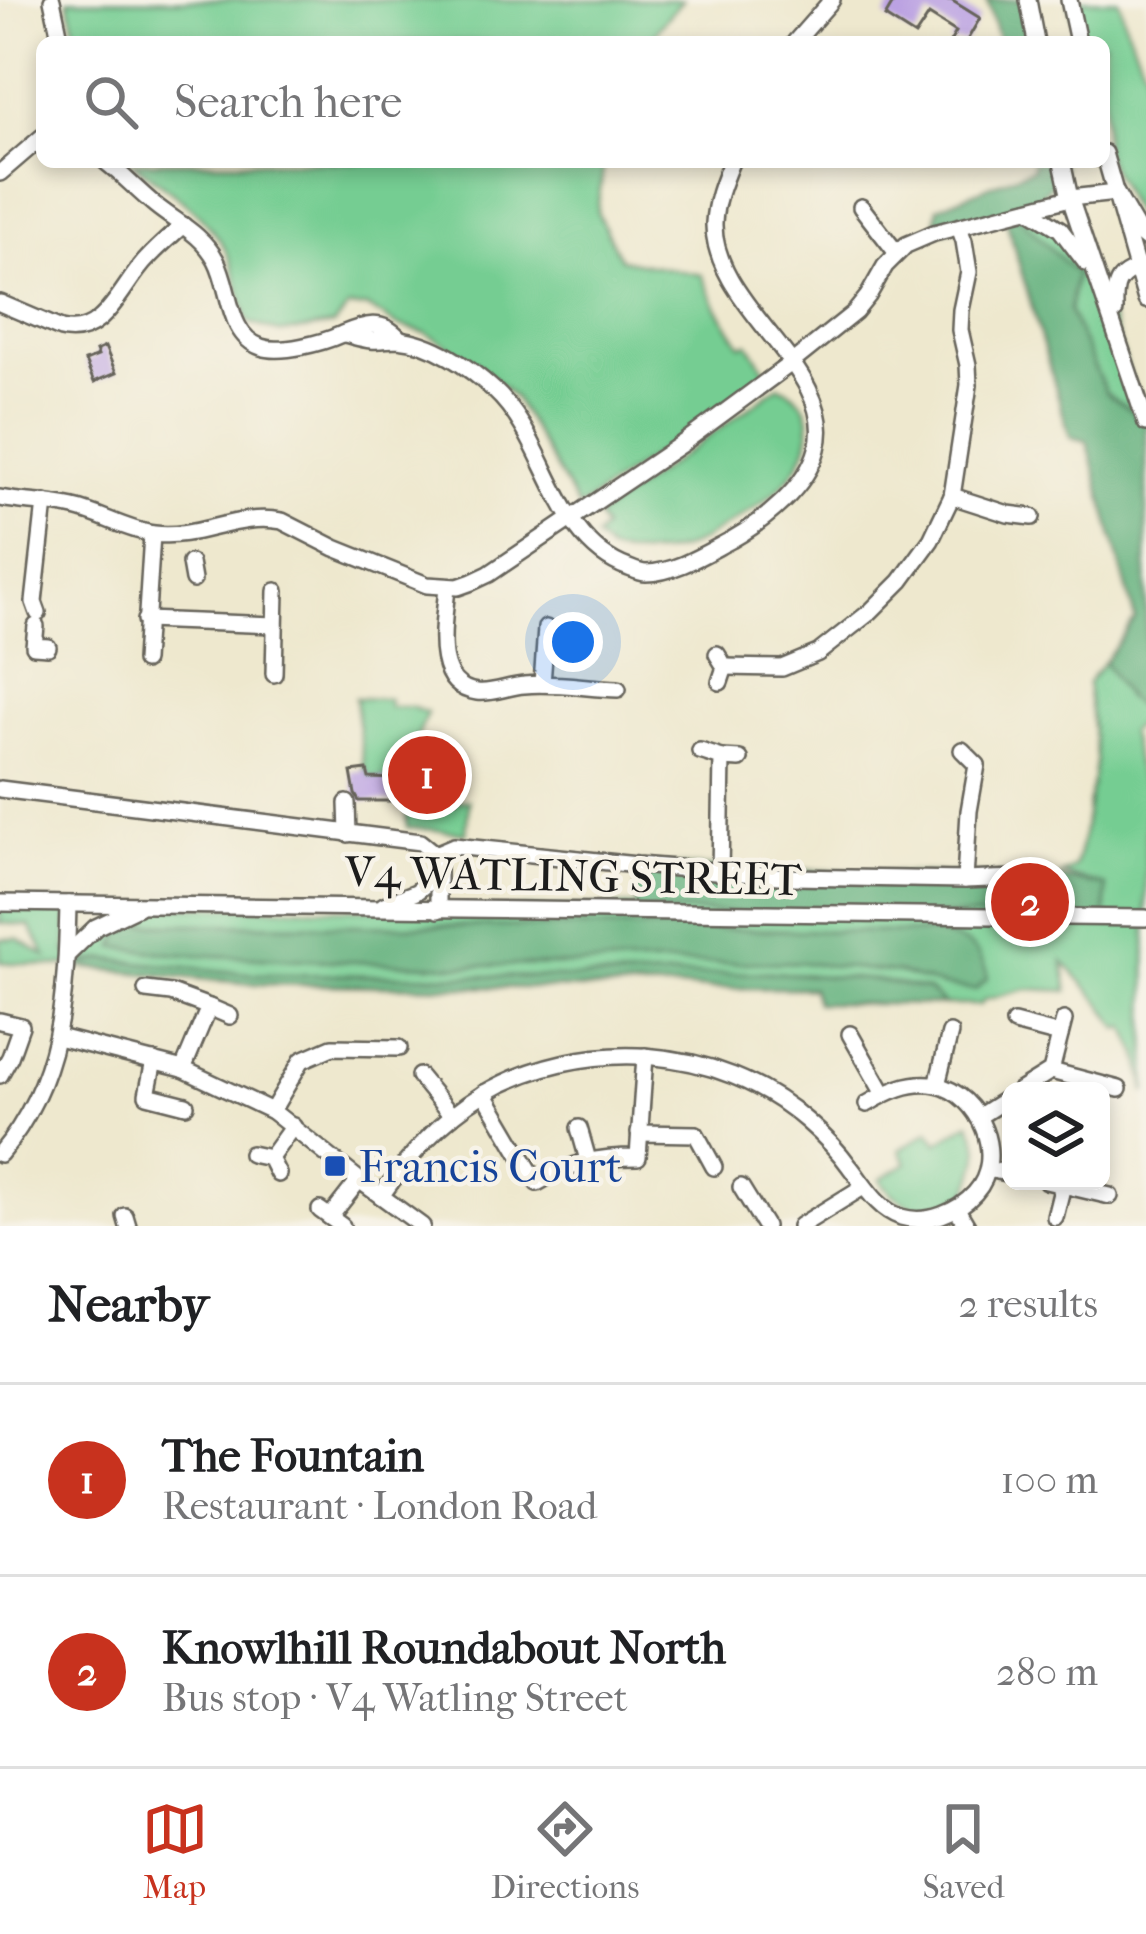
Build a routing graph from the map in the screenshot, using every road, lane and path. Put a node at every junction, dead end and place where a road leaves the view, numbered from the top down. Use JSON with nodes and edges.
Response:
{"nodes":[{"id":1,"x":52,"y":0,"type":"edge"},
{"id":2,"x":832,"y":0,"type":"edge"},
{"id":3,"x":1028,"y":0,"type":"edge"},
{"id":4,"x":1069,"y":0,"type":"edge"},
{"id":5,"x":60,"y":36,"type":"edge"},
{"id":6,"x":800,"y":36,"type":"edge"},
{"id":7,"x":1035,"y":36,"type":"edge"},
{"id":8,"x":1077,"y":36,"type":"edge"},
{"id":9,"x":36,"y":142,"type":"edge"},
{"id":10,"x":114,"y":168,"type":"edge"},
{"id":11,"x":729,"y":168,"type":"edge"},
{"id":12,"x":1063,"y":168,"type":"edge"},
{"id":13,"x":1101,"y":168,"type":"edge"},
{"id":14,"x":1107,"y":168,"type":"edge"},
{"id":15,"x":0,"y":173,"type":"edge"},
{"id":16,"x":1116,"y":193,"type":"junction"},
{"id":17,"x":1094,"y":195,"type":"junction"},
{"id":18,"x":1070,"y":198,"type":"junction"},
{"id":19,"x":861,"y":207,"type":"dead end"},
{"id":20,"x":1028,"y":209,"type":"junction"},
{"id":21,"x":183,"y":225,"type":"junction"},
{"id":22,"x":959,"y":227,"type":"junction"},
{"id":23,"x":1146,"y":239,"type":"edge"},
{"id":24,"x":896,"y":253,"type":"junction"},
{"id":25,"x":1141,"y":268,"type":"edge"},
{"id":26,"x":1100,"y":284,"type":"junction"},
{"id":27,"x":1146,"y":300,"type":"edge"},
{"id":28,"x":0,"y":302,"type":"edge"},
{"id":29,"x":1116,"y":331,"type":"junction"},
{"id":30,"x":790,"y":364,"type":"junction"},
{"id":31,"x":1146,"y":423,"type":"edge"},
{"id":32,"x":952,"y":496,"type":"junction"},
{"id":33,"x":0,"y":498,"type":"edge"},
{"id":34,"x":46,"y":503,"type":"junction"},
{"id":35,"x":1032,"y":517,"type":"dead end"},
{"id":36,"x":573,"y":518,"type":"junction"},
{"id":37,"x":152,"y":534,"type":"junction"},
{"id":38,"x":447,"y":587,"type":"junction"},
{"id":39,"x":276,"y":591,"type":"dead end"},
{"id":40,"x":146,"y":620,"type":"junction"},
{"id":41,"x":275,"y":626,"type":"junction"},
{"id":42,"x":546,"y":628,"type":"dead end"},
{"id":43,"x":48,"y":647,"type":"dead end"},
{"id":44,"x":144,"y":661,"type":"dead end"},
{"id":45,"x":721,"y":668,"type":"dead end"},
{"id":46,"x":274,"y":674,"type":"dead end"},
{"id":47,"x":542,"y":684,"type":"junction"},
{"id":48,"x":618,"y":689,"type":"dead end"},
{"id":49,"x":962,"y":750,"type":"dead end"},
{"id":50,"x":700,"y":751,"type":"dead end"},
{"id":51,"x":722,"y":758,"type":"junction"},
{"id":52,"x":740,"y":759,"type":"dead end"},
{"id":53,"x":0,"y":789,"type":"edge"},
{"id":54,"x":347,"y":803,"type":"dead end"},
{"id":55,"x":348,"y":834,"type":"junction"},
{"id":56,"x":436,"y":854,"type":"junction"},
{"id":57,"x":719,"y":873,"type":"junction"},
{"id":58,"x":438,"y":874,"type":"junction"},
{"id":59,"x":1050,"y":877,"type":"dead end"},
{"id":60,"x":965,"y":880,"type":"junction"},
{"id":61,"x":0,"y":903,"type":"edge"},
{"id":62,"x":68,"y":904,"type":"junction"},
{"id":63,"x":140,"y":905,"type":"junction"},
{"id":64,"x":375,"y":909,"type":"junction"},
{"id":65,"x":439,"y":910,"type":"junction"},
{"id":66,"x":1146,"y":918,"type":"edge"},
{"id":67,"x":67,"y":955,"type":"junction"},
{"id":68,"x":146,"y":990,"type":"dead end"},
{"id":69,"x":209,"y":1007,"type":"junction"},
{"id":70,"x":230,"y":1016,"type":"dead end"},
{"id":71,"x":0,"y":1021,"type":"edge"},
{"id":72,"x":1014,"y":1023,"type":"dead end"},
{"id":73,"x":950,"y":1033,"type":"dead end"},
{"id":74,"x":850,"y":1034,"type":"dead end"},
{"id":75,"x":58,"y":1037,"type":"junction"},
{"id":76,"x":399,"y":1048,"type":"dead end"},
{"id":77,"x":645,"y":1056,"type":"junction"},
{"id":78,"x":154,"y":1061,"type":"junction"},
{"id":79,"x":183,"y":1070,"type":"junction"},
{"id":80,"x":1051,"y":1071,"type":"junction"},
{"id":81,"x":0,"y":1075,"type":"edge"},
{"id":82,"x":419,"y":1076,"type":"dead end"},
{"id":83,"x":1033,"y":1082,"type":"edge"},
{"id":84,"x":1077,"y":1082,"type":"edge"},
{"id":85,"x":937,"y":1085,"type":"junction"},
{"id":86,"x":1110,"y":1088,"type":"edge"},
{"id":87,"x":1120,"y":1089,"type":"dead end"},
{"id":88,"x":484,"y":1094,"type":"junction"},
{"id":89,"x":884,"y":1094,"type":"junction"},
{"id":90,"x":1002,"y":1102,"type":"edge"},
{"id":91,"x":867,"y":1104,"type":"dead end"},
{"id":92,"x":186,"y":1105,"type":"dead end"},
{"id":93,"x":272,"y":1112,"type":"junction"},
{"id":94,"x":452,"y":1116,"type":"junction"},
{"id":95,"x":978,"y":1117,"type":"junction"},
{"id":96,"x":293,"y":1126,"type":"junction"},
{"id":97,"x":579,"y":1128,"type":"dead end"},
{"id":98,"x":639,"y":1133,"type":"junction"},
{"id":99,"x":1,"y":1152,"type":"edge"},
{"id":100,"x":251,"y":1154,"type":"dead end"},
{"id":101,"x":588,"y":1160,"type":"junction"},
{"id":102,"x":715,"y":1167,"type":"dead end"},
{"id":103,"x":988,"y":1169,"type":"junction"},
{"id":104,"x":1002,"y":1172,"type":"edge"},
{"id":105,"x":359,"y":1180,"type":"junction"},
{"id":106,"x":741,"y":1187,"type":"dead end"},
{"id":107,"x":863,"y":1187,"type":"junction"},
{"id":108,"x":1057,"y":1190,"type":"edge"},
{"id":109,"x":1088,"y":1190,"type":"edge"},
{"id":110,"x":381,"y":1196,"type":"junction"},
{"id":111,"x":1110,"y":1196,"type":"dead end"},
{"id":112,"x":957,"y":1209,"type":"junction"},
{"id":113,"x":330,"y":1217,"type":"edge"},
{"id":114,"x":1055,"y":1217,"type":"dead end"},
{"id":115,"x":903,"y":1222,"type":"edge"},
{"id":116,"x":422,"y":1226,"type":"edge"},
{"id":117,"x":765,"y":1226,"type":"edge"},
{"id":118,"x":800,"y":1226,"type":"edge"},
{"id":119,"x":967,"y":1226,"type":"edge"}],
"edges":[{"from":1,"to":5,"type":"street"},
{"from":2,"to":6,"type":"street"},
{"from":3,"to":7,"type":"street"},
{"from":4,"to":8,"type":"street"},
{"from":9,"to":15,"type":"street"},
{"from":10,"to":21,"type":"street"},
{"from":11,"to":30,"type":"street"},
{"from":12,"to":18,"type":"street"},
{"from":13,"to":17,"type":"street"},
{"from":14,"to":16,"type":"street"},
{"from":16,"to":17,"type":"street"},
{"from":16,"to":23,"type":"street"},
{"from":16,"to":25,"type":"street"},
{"from":17,"to":18,"type":"street"},
{"from":18,"to":20,"type":"street"},
{"from":18,"to":26,"type":"street"},
{"from":19,"to":24,"type":"street"},
{"from":20,"to":22,"type":"street"},
{"from":20,"to":26,"type":"street"},
{"from":21,"to":28,"type":"street"},
{"from":21,"to":36,"type":"street"},
{"from":22,"to":24,"type":"street"},
{"from":22,"to":32,"type":"street"},
{"from":24,"to":30,"type":"street"},
{"from":25,"to":27,"type":"street"},
{"from":25,"to":29,"type":"street"},
{"from":26,"to":29,"type":"street"},
{"from":29,"to":31,"type":"street"},
{"from":30,"to":36,"type":"street"},
{"from":30,"to":36,"type":"street"},
{"from":32,"to":35,"type":"street"},
{"from":32,"to":45,"type":"street"},
{"from":33,"to":34,"type":"street"},
{"from":34,"to":37,"type":"street"},
{"from":34,"to":43,"type":"street"},
{"from":36,"to":38,"type":"street"},
{"from":37,"to":38,"type":"street"},
{"from":37,"to":40,"type":"street"},
{"from":38,"to":47,"type":"street"},
{"from":39,"to":41,"type":"street"},
{"from":40,"to":41,"type":"street"},
{"from":40,"to":44,"type":"street"},
{"from":41,"to":46,"type":"street"},
{"from":42,"to":47,"type":"street"},
{"from":47,"to":48,"type":"street"},
{"from":49,"to":60,"type":"street"},
{"from":50,"to":51,"type":"street"},
{"from":51,"to":52,"type":"street"},
{"from":51,"to":57,"type":"street"},
{"from":53,"to":55,"type":"street"},
{"from":54,"to":55,"type":"street"},
{"from":55,"to":56,"type":"street"},
{"from":56,"to":57,"type":"street"},
{"from":56,"to":58,"type":"street"},
{"from":57,"to":60,"type":"street"},
{"from":58,"to":64,"type":"street"},
{"from":58,"to":65,"type":"street"},
{"from":59,"to":60,"type":"street"},
{"from":61,"to":62,"type":"street","name":"V4 WATLING STREET"},
{"from":62,"to":63,"type":"street","name":"V4 WATLING STREET"},
{"from":62,"to":67,"type":"street"},
{"from":63,"to":64,"type":"street","name":"V4 WATLING STREET"},
{"from":63,"to":67,"type":"street"},
{"from":64,"to":65,"type":"street","name":"V4 WATLING STREET"},
{"from":65,"to":66,"type":"street","name":"V4 WATLING STREET"},
{"from":67,"to":75,"type":"street"},
{"from":68,"to":69,"type":"street"},
{"from":69,"to":70,"type":"street"},
{"from":69,"to":79,"type":"street"},
{"from":71,"to":81,"type":"street"},
{"from":72,"to":80,"type":"street"},
{"from":73,"to":85,"type":"street"},
{"from":74,"to":89,"type":"street"},
{"from":75,"to":78,"type":"street"},
{"from":75,"to":99,"type":"street"},
{"from":76,"to":93,"type":"street"},
{"from":77,"to":88,"type":"street"},
{"from":77,"to":98,"type":"street"},
{"from":77,"to":107,"type":"street"},
{"from":78,"to":79,"type":"street"},
{"from":78,"to":92,"type":"street"},
{"from":79,"to":93,"type":"street"},
{"from":80,"to":83,"type":"street"},
{"from":80,"to":84,"type":"street"},
{"from":82,"to":94,"type":"street"},
{"from":85,"to":89,"type":"street"},
{"from":85,"to":95,"type":"street"},
{"from":86,"to":87,"type":"street"},
{"from":88,"to":94,"type":"street"},
{"from":88,"to":101,"type":"street"},
{"from":89,"to":91,"type":"street"},
{"from":90,"to":95,"type":"street"},
{"from":93,"to":96,"type":"street"},
{"from":94,"to":110,"type":"street"},
{"from":95,"to":103,"type":"street"},
{"from":96,"to":100,"type":"street"},
{"from":96,"to":105,"type":"street"},
{"from":97,"to":101,"type":"street"},
{"from":98,"to":101,"type":"street"},
{"from":98,"to":102,"type":"street"},
{"from":103,"to":104,"type":"street"},
{"from":103,"to":112,"type":"street"},
{"from":105,"to":110,"type":"street"},
{"from":105,"to":113,"type":"street"},
{"from":106,"to":117,"type":"street"},
{"from":107,"to":115,"type":"street"},
{"from":107,"to":118,"type":"street"},
{"from":108,"to":114,"type":"street"},
{"from":109,"to":111,"type":"street"},
{"from":110,"to":116,"type":"street"},
{"from":112,"to":115,"type":"street"},
{"from":112,"to":119,"type":"street"}]}
